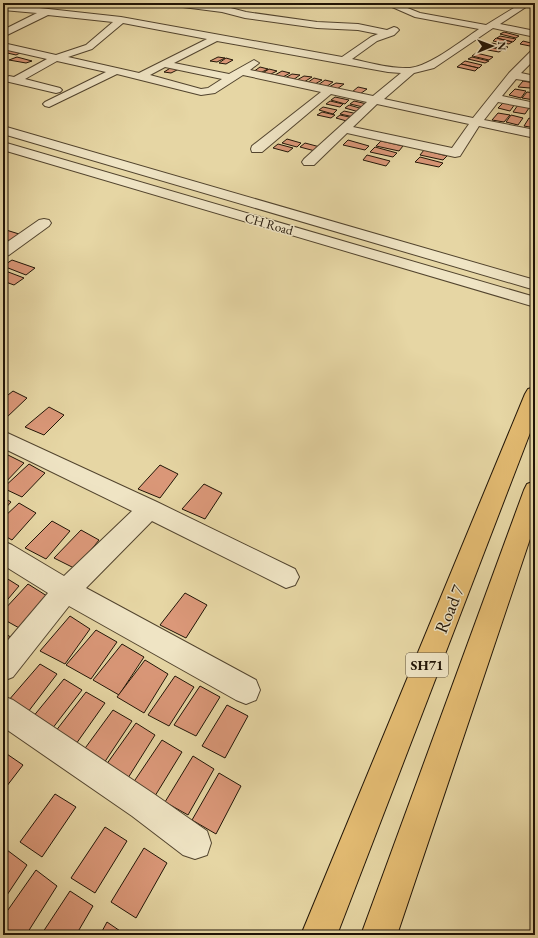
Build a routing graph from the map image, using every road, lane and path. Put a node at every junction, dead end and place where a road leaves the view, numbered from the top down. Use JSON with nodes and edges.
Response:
{"nodes":[{"id":1,"x":175,"y":3,"type":"edge"},
{"id":2,"x":387,"y":3,"type":"edge"},
{"id":3,"x":512,"y":4,"type":"edge"},
{"id":4,"x":526,"y":4,"type":"edge"},
{"id":5,"x":198,"y":5,"type":"edge"},
{"id":6,"x":246,"y":6,"type":"dead end"},
{"id":7,"x":3,"y":7,"type":"edge"},
{"id":8,"x":46,"y":8,"type":"edge"},
{"id":9,"x":236,"y":13,"type":"junction"},
{"id":10,"x":319,"y":14,"type":"dead end"},
{"id":11,"x":194,"y":15,"type":"dead end"},
{"id":12,"x":418,"y":15,"type":"junction"},
{"id":13,"x":121,"y":20,"type":"junction"},
{"id":14,"x":177,"y":21,"type":"dead end"},
{"id":15,"x":148,"y":26,"type":"junction"},
{"id":16,"x":489,"y":26,"type":"junction"},
{"id":17,"x":309,"y":29,"type":"junction"},
{"id":18,"x":391,"y":33,"type":"junction"},
{"id":19,"x":3,"y":34,"type":"edge"},
{"id":20,"x":535,"y":34,"type":"edge"},
{"id":21,"x":217,"y":37,"type":"junction"},
{"id":22,"x":303,"y":42,"type":"dead end"},
{"id":23,"x":4,"y":47,"type":"edge"},
{"id":24,"x":278,"y":48,"type":"junction"},
{"id":25,"x":295,"y":51,"type":"junction"},
{"id":26,"x":533,"y":56,"type":"edge"},
{"id":27,"x":56,"y":58,"type":"junction"},
{"id":28,"x":345,"y":60,"type":"junction"},
{"id":29,"x":164,"y":64,"type":"junction"},
{"id":30,"x":99,"y":68,"type":"junction"},
{"id":31,"x":36,"y":69,"type":"junction"},
{"id":32,"x":23,"y":70,"type":"junction"},
{"id":33,"x":115,"y":71,"type":"junction"},
{"id":34,"x":241,"y":71,"type":"junction"},
{"id":35,"x":410,"y":71,"type":"junction"},
{"id":36,"x":51,"y":72,"type":"dead end"},
{"id":37,"x":513,"y":75,"type":"junction"},
{"id":38,"x":140,"y":76,"type":"junction"},
{"id":39,"x":3,"y":77,"type":"edge"},
{"id":40,"x":231,"y":78,"type":"junction"},
{"id":41,"x":535,"y":79,"type":"edge"},
{"id":42,"x":16,"y":80,"type":"junction"},
{"id":43,"x":328,"y":91,"type":"junction"},
{"id":44,"x":53,"y":93,"type":"junction"},
{"id":45,"x":494,"y":98,"type":"junction"},
{"id":46,"x":374,"y":101,"type":"junction"},
{"id":47,"x":534,"y":104,"type":"edge"},
{"id":48,"x":476,"y":122,"type":"junction"},
{"id":49,"x":344,"y":129,"type":"junction"},
{"id":50,"x":3,"y":130,"type":"edge"},
{"id":51,"x":516,"y":130,"type":"junction"},
{"id":52,"x":535,"y":134,"type":"edge"},
{"id":53,"x":3,"y":146,"type":"edge"},
{"id":54,"x":257,"y":149,"type":"dead end"},
{"id":55,"x":308,"y":162,"type":"dead end"},
{"id":56,"x":44,"y":223,"type":"dead end"},
{"id":57,"x":3,"y":252,"type":"edge"},
{"id":58,"x":535,"y":285,"type":"edge"},
{"id":59,"x":535,"y":302,"type":"edge"},
{"id":60,"x":535,"y":394,"type":"edge"},
{"id":61,"x":3,"y":439,"type":"edge"},
{"id":62,"x":535,"y":490,"type":"edge"},
{"id":63,"x":148,"y":509,"type":"junction"},
{"id":64,"x":3,"y":552,"type":"edge"},
{"id":65,"x":286,"y":577,"type":"dead end"},
{"id":66,"x":66,"y":591,"type":"junction"},
{"id":67,"x":3,"y":667,"type":"edge"},
{"id":68,"x":246,"y":690,"type":"dead end"},
{"id":69,"x":3,"y":710,"type":"edge"},
{"id":70,"x":195,"y":843,"type":"dead end"},
{"id":71,"x":319,"y":935,"type":"edge"},
{"id":72,"x":379,"y":935,"type":"edge"}],
"edges":[{"from":1,"to":5,"type":"street"},
{"from":2,"to":12,"type":"street"},
{"from":3,"to":4,"type":"street"},
{"from":4,"to":16,"type":"street"},
{"from":5,"to":9,"type":"street"},
{"from":5,"to":11,"type":"street"},
{"from":6,"to":9,"type":"street"},
{"from":7,"to":8,"type":"street"},
{"from":8,"to":13,"type":"street"},
{"from":8,"to":19,"type":"street"},
{"from":9,"to":17,"type":"street"},
{"from":10,"to":17,"type":"street"},
{"from":12,"to":16,"type":"street"},
{"from":12,"to":18,"type":"street"},
{"from":13,"to":15,"type":"street"},
{"from":13,"to":27,"type":"street"},
{"from":14,"to":15,"type":"street"},
{"from":15,"to":21,"type":"street"},
{"from":16,"to":20,"type":"street"},
{"from":16,"to":35,"type":"street"},
{"from":17,"to":18,"type":"street"},
{"from":18,"to":28,"type":"street"},
{"from":21,"to":24,"type":"street"},
{"from":21,"to":29,"type":"street"},
{"from":22,"to":25,"type":"street"},
{"from":23,"to":27,"type":"street"},
{"from":24,"to":25,"type":"street"},
{"from":24,"to":34,"type":"street"},
{"from":25,"to":28,"type":"street"},
{"from":26,"to":37,"type":"street"},
{"from":27,"to":30,"type":"street"},
{"from":27,"to":31,"type":"street"},
{"from":28,"to":35,"type":"street"},
{"from":29,"to":38,"type":"street"},
{"from":29,"to":40,"type":"street"},
{"from":30,"to":33,"type":"street"},
{"from":30,"to":44,"type":"street"},
{"from":31,"to":32,"type":"street"},
{"from":31,"to":36,"type":"street"},
{"from":32,"to":42,"type":"street"},
{"from":32,"to":44,"type":"street"},
{"from":33,"to":38,"type":"street"},
{"from":33,"to":44,"type":"street"},
{"from":34,"to":40,"type":"street"},
{"from":34,"to":43,"type":"street"},
{"from":35,"to":46,"type":"street"},
{"from":37,"to":41,"type":"street"},
{"from":37,"to":45,"type":"street"},
{"from":38,"to":40,"type":"street"},
{"from":39,"to":42,"type":"street"},
{"from":42,"to":44,"type":"street"},
{"from":43,"to":46,"type":"street"},
{"from":43,"to":54,"type":"street"},
{"from":45,"to":47,"type":"street"},
{"from":45,"to":48,"type":"street"},
{"from":46,"to":48,"type":"street"},
{"from":46,"to":49,"type":"street"},
{"from":47,"to":51,"type":"street"},
{"from":48,"to":49,"type":"street"},
{"from":48,"to":51,"type":"street"},
{"from":49,"to":55,"type":"street"},
{"from":50,"to":58,"type":"street","name":"CH Road"},
{"from":51,"to":52,"type":"street"},
{"from":53,"to":59,"type":"street","name":"CH Road"},
{"from":56,"to":57,"type":"street"},
{"from":60,"to":71,"type":"main road","name":"Road 7","number":"SH71"},
{"from":61,"to":63,"type":"street"},
{"from":62,"to":72,"type":"main road","number":"SH71"},
{"from":63,"to":65,"type":"street"},
{"from":63,"to":66,"type":"street"},
{"from":64,"to":66,"type":"street"},
{"from":66,"to":67,"type":"street"},
{"from":66,"to":68,"type":"street"},
{"from":69,"to":70,"type":"street"}]}
